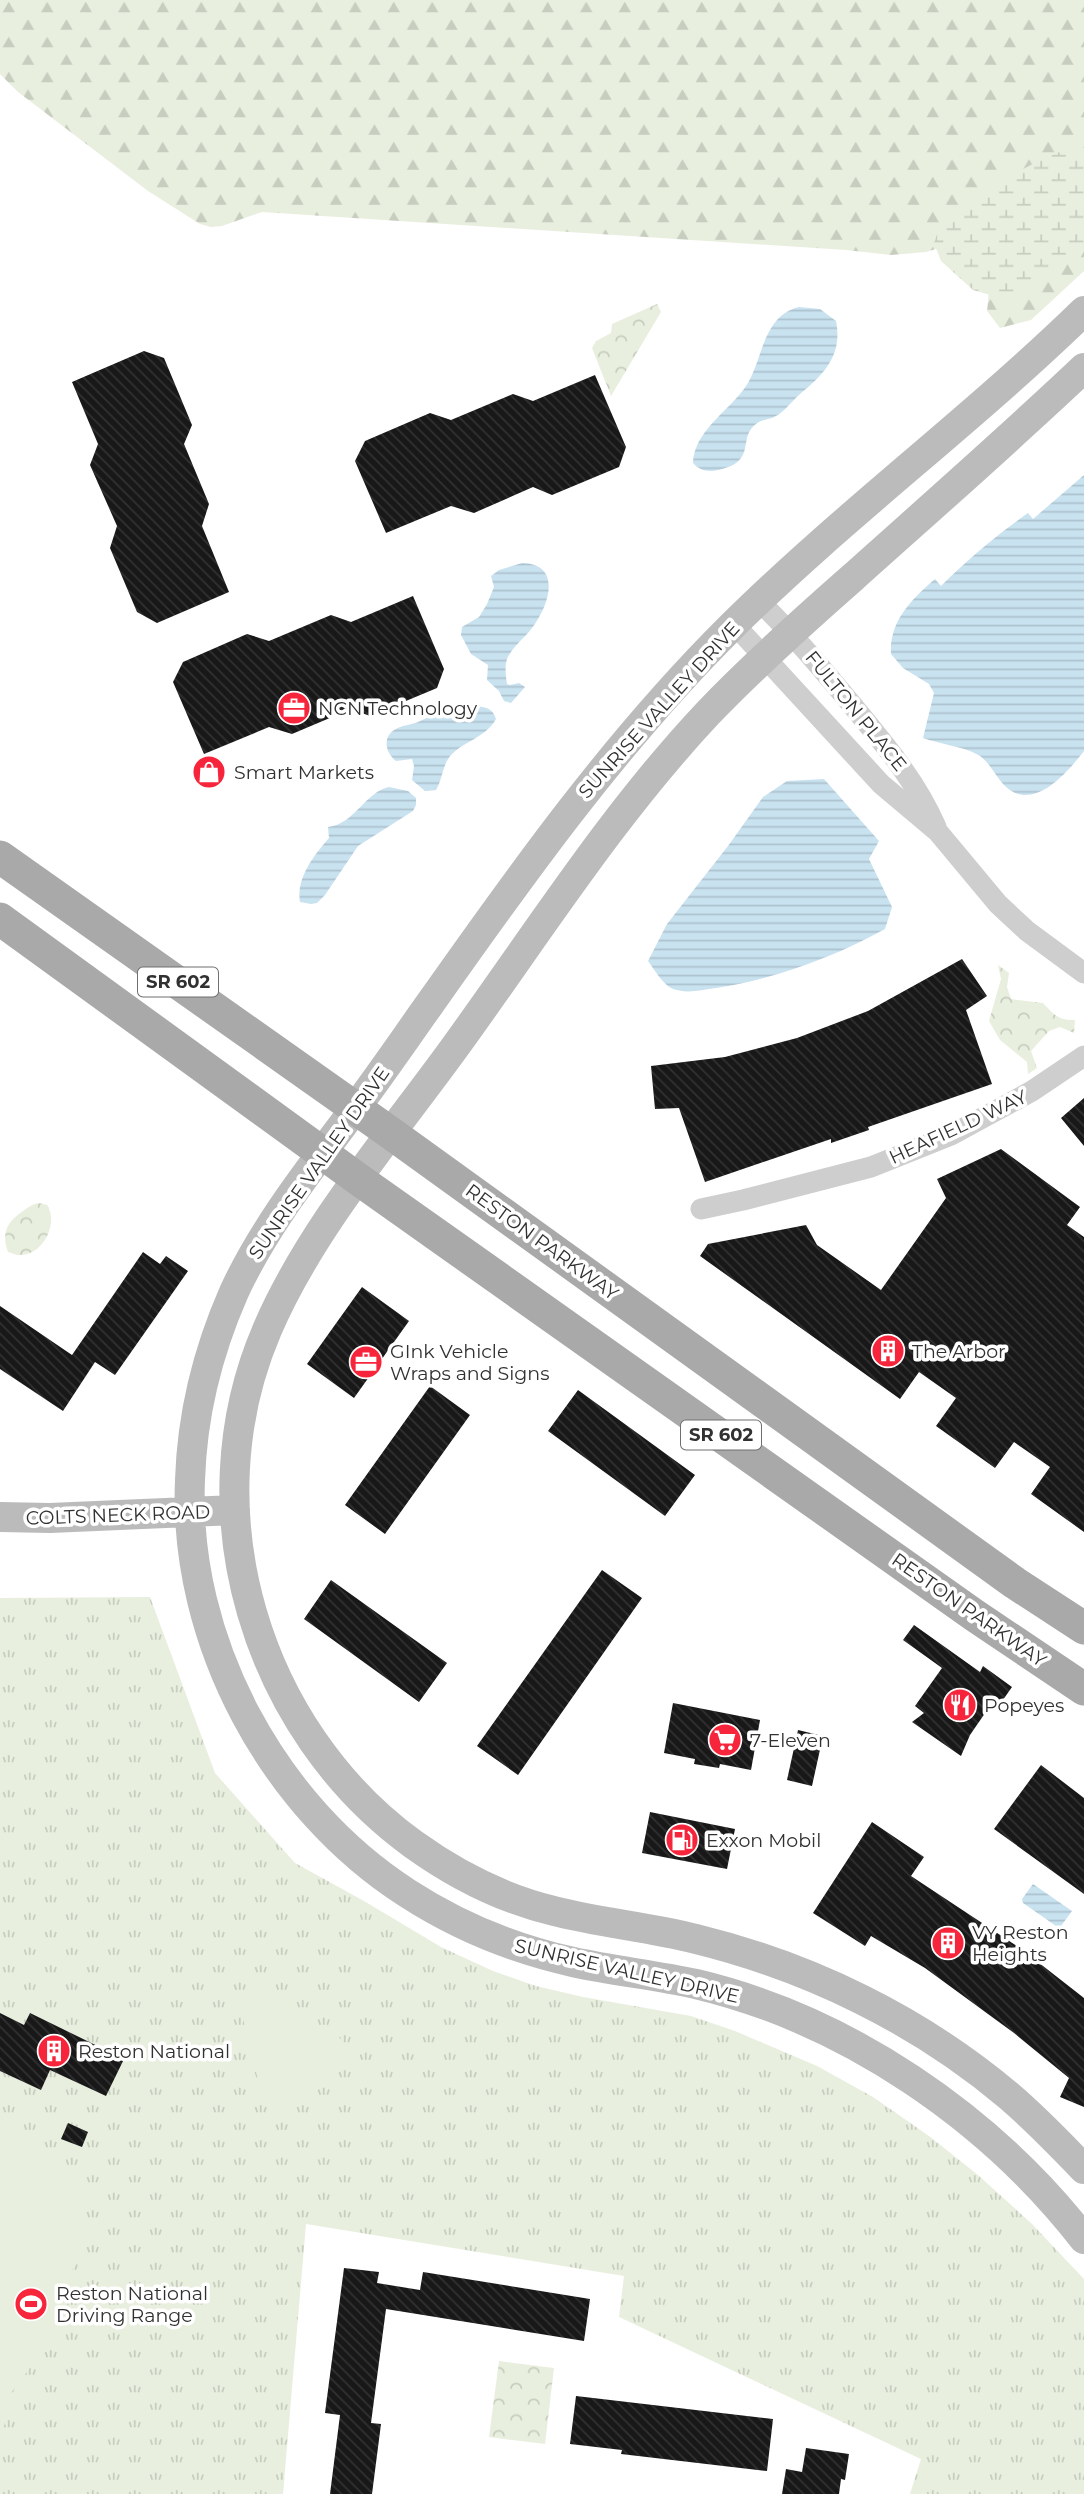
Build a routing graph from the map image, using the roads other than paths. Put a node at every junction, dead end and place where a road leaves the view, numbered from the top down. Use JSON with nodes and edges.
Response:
{"nodes":[{"id":1,"x":1084,"y":311,"type":"edge"},
{"id":2,"x":1084,"y":368,"type":"edge"},
{"id":3,"x":759,"y":601,"type":"junction"},
{"id":4,"x":734,"y":624,"type":"junction"},
{"id":5,"x":790,"y":632,"type":"junction"},
{"id":6,"x":764,"y":657,"type":"junction"},
{"id":7,"x":938,"y":832,"type":"junction"},
{"id":8,"x":0,"y":857,"type":"edge"},
{"id":9,"x":0,"y":919,"type":"edge"},
{"id":10,"x":1084,"y":973,"type":"edge"},
{"id":11,"x":1084,"y":1056,"type":"edge"},
{"id":12,"x":355,"y":1109,"type":"junction"},
{"id":13,"x":392,"y":1134,"type":"junction"},
{"id":14,"x":322,"y":1153,"type":"junction"},
{"id":15,"x":358,"y":1179,"type":"junction"},
{"id":16,"x":701,"y":1209,"type":"dead end"},
{"id":17,"x":236,"y":1510,"type":"junction"},
{"id":18,"x":190,"y":1513,"type":"junction"},
{"id":19,"x":0,"y":1517,"type":"edge"},
{"id":20,"x":1084,"y":1628,"type":"edge"},
{"id":21,"x":1084,"y":1689,"type":"edge"},
{"id":22,"x":1084,"y":2169,"type":"edge"},
{"id":23,"x":1084,"y":2239,"type":"edge"}],
"edges":[{"from":1,"to":3,"type":"main road","name":"SUNRISE VALLEY DRIVE"},
{"from":2,"to":5,"type":"main road","name":"SUNRISE VALLEY DRIVE"},
{"from":3,"to":4,"type":"main road","name":"SUNRISE VALLEY DRIVE"},
{"from":3,"to":5,"type":"street","name":"FULTON PLACE"},
{"from":4,"to":6,"type":"street","name":"FULTON PLACE"},
{"from":4,"to":12,"type":"main road","name":"SUNRISE VALLEY DRIVE"},
{"from":5,"to":6,"type":"main road","name":"SUNRISE VALLEY DRIVE"},
{"from":5,"to":7,"type":"street","name":"FULTON PLACE"},
{"from":6,"to":7,"type":"street","name":"FULTON PLACE"},
{"from":6,"to":13,"type":"main road","name":"SUNRISE VALLEY DRIVE"},
{"from":7,"to":10,"type":"street","name":"FULTON PLACE"},
{"from":8,"to":12,"type":"main road","name":"RESTON PARKWAY","number":"SR 602"},
{"from":9,"to":14,"type":"main road","name":"RESTON PARKWAY","number":"SR 602"},
{"from":11,"to":16,"type":"street","name":"HEAFIELD WAY"},
{"from":12,"to":13,"type":"main road","name":"RESTON PARKWAY","number":"SR 602"},
{"from":12,"to":14,"type":"main road","name":"SUNRISE VALLEY DRIVE"},
{"from":13,"to":15,"type":"main road","name":"SUNRISE VALLEY DRIVE"},
{"from":13,"to":20,"type":"main road","name":"RESTON PARKWAY","number":"SR 602"},
{"from":14,"to":15,"type":"main road","name":"RESTON PARKWAY","number":"SR 602"},
{"from":14,"to":18,"type":"main road","name":"SUNRISE VALLEY DRIVE"},
{"from":15,"to":17,"type":"main road","name":"SUNRISE VALLEY DRIVE"},
{"from":15,"to":21,"type":"main road","name":"RESTON PARKWAY","number":"SR 602"},
{"from":17,"to":18,"type":"main road","name":"COLTS NECK ROAD"},
{"from":17,"to":22,"type":"main road","name":"SUNRISE VALLEY DRIVE"},
{"from":18,"to":19,"type":"main road","name":"COLTS NECK ROAD"},
{"from":18,"to":23,"type":"main road","name":"SUNRISE VALLEY DRIVE"}]}
